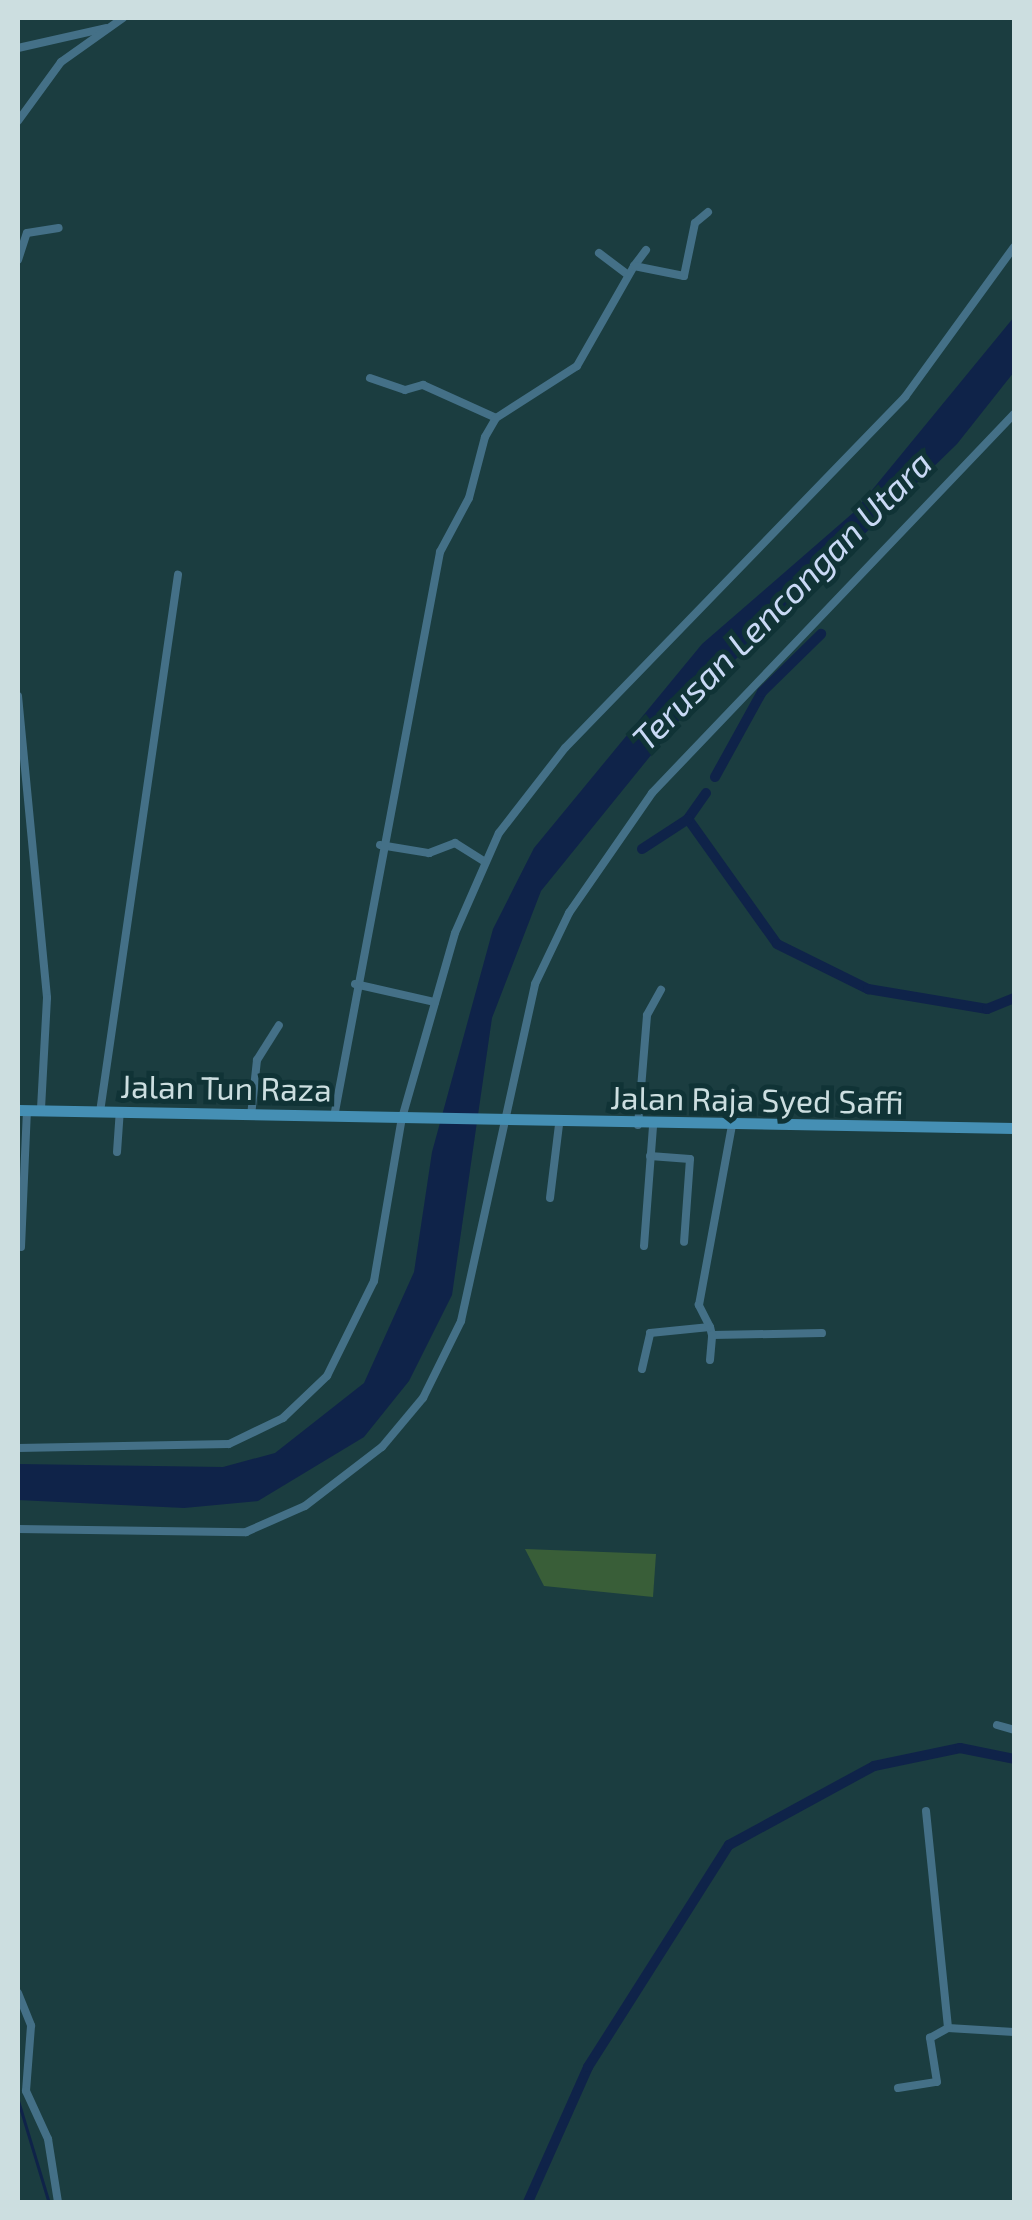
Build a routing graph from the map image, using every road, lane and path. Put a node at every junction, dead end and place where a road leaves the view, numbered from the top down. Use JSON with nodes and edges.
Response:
{"nodes":[{"id":1,"x":122,"y":18,"type":"edge"},
{"id":2,"x":110,"y":27,"type":"junction"},
{"id":3,"x":18,"y":48,"type":"edge"},
{"id":4,"x":18,"y":121,"type":"edge"},
{"id":5,"x":708,"y":212,"type":"dead end"},
{"id":6,"x":59,"y":228,"type":"dead end"},
{"id":7,"x":1014,"y":247,"type":"edge"},
{"id":8,"x":646,"y":250,"type":"dead end"},
{"id":9,"x":599,"y":254,"type":"dead end"},
{"id":10,"x":18,"y":260,"type":"edge"},
{"id":11,"x":634,"y":266,"type":"junction"},
{"id":12,"x":626,"y":273,"type":"junction"},
{"id":13,"x":370,"y":378,"type":"dead end"},
{"id":14,"x":1014,"y":414,"type":"edge"},
{"id":15,"x":496,"y":418,"type":"junction"},
{"id":16,"x":178,"y":575,"type":"dead end"},
{"id":17,"x":18,"y":696,"type":"edge"},
{"id":18,"x":380,"y":845,"type":"junction"},
{"id":19,"x":484,"y":861,"type":"junction"},
{"id":20,"x":355,"y":984,"type":"junction"},
{"id":21,"x":661,"y":990,"type":"dead end"},
{"id":22,"x":435,"y":1002,"type":"junction"},
{"id":23,"x":279,"y":1025,"type":"dead end"},
{"id":24,"x":41,"y":1110,"type":"junction"},
{"id":25,"x":22,"y":1111,"type":"edge"},
{"id":26,"x":100,"y":1112,"type":"junction"},
{"id":27,"x":120,"y":1113,"type":"junction"},
{"id":28,"x":252,"y":1116,"type":"junction"},
{"id":29,"x":334,"y":1117,"type":"junction"},
{"id":30,"x":402,"y":1118,"type":"junction"},
{"id":31,"x":496,"y":1122,"type":"junction"},
{"id":32,"x":560,"y":1124,"type":"junction"},
{"id":33,"x":638,"y":1124,"type":"junction"},
{"id":34,"x":653,"y":1124,"type":"junction"},
{"id":35,"x":732,"y":1125,"type":"junction"},
{"id":36,"x":1014,"y":1128,"type":"edge"},
{"id":37,"x":117,"y":1152,"type":"dead end"},
{"id":38,"x":650,"y":1156,"type":"junction"},
{"id":39,"x":550,"y":1198,"type":"dead end"},
{"id":40,"x":684,"y":1242,"type":"dead end"},
{"id":41,"x":21,"y":1246,"type":"dead end"},
{"id":42,"x":644,"y":1246,"type":"dead end"},
{"id":43,"x":711,"y":1331,"type":"junction"},
{"id":44,"x":822,"y":1333,"type":"dead end"},
{"id":45,"x":710,"y":1360,"type":"dead end"},
{"id":46,"x":642,"y":1369,"type":"dead end"},
{"id":47,"x":18,"y":1448,"type":"edge"},
{"id":48,"x":18,"y":1529,"type":"edge"},
{"id":49,"x":996,"y":1725,"type":"dead end"},
{"id":50,"x":1014,"y":1730,"type":"edge"},
{"id":51,"x":926,"y":1812,"type":"dead end"},
{"id":52,"x":18,"y":1993,"type":"edge"},
{"id":53,"x":948,"y":2028,"type":"junction"},
{"id":54,"x":1014,"y":2032,"type":"edge"},
{"id":55,"x":898,"y":2088,"type":"dead end"},
{"id":56,"x":58,"y":2202,"type":"edge"}],
"edges":[{"from":1,"to":2,"type":"street"},
{"from":2,"to":3,"type":"street"},
{"from":2,"to":4,"type":"street"},
{"from":5,"to":11,"type":"street"},
{"from":6,"to":10,"type":"street"},
{"from":7,"to":19,"type":"street"},
{"from":8,"to":11,"type":"street"},
{"from":9,"to":12,"type":"street"},
{"from":11,"to":12,"type":"street"},
{"from":12,"to":15,"type":"street"},
{"from":13,"to":15,"type":"street"},
{"from":14,"to":31,"type":"street"},
{"from":15,"to":18,"type":"street"},
{"from":16,"to":26,"type":"street"},
{"from":17,"to":24,"type":"street"},
{"from":18,"to":19,"type":"street"},
{"from":18,"to":20,"type":"street"},
{"from":19,"to":22,"type":"street"},
{"from":20,"to":22,"type":"street"},
{"from":20,"to":29,"type":"street"},
{"from":21,"to":33,"type":"street"},
{"from":22,"to":30,"type":"street"},
{"from":23,"to":28,"type":"street"},
{"from":24,"to":25,"type":"main road","name":"Jalan Tun Raza"},
{"from":24,"to":26,"type":"main road","name":"Jalan Tun Raza"},
{"from":25,"to":41,"type":"street"},
{"from":26,"to":27,"type":"main road","name":"Jalan Tun Raza"},
{"from":27,"to":28,"type":"main road","name":"Jalan Tun Raza"},
{"from":27,"to":37,"type":"street"},
{"from":28,"to":29,"type":"main road","name":"Jalan Tun Raza"},
{"from":29,"to":30,"type":"main road","name":"Jalan Tun Raza"},
{"from":30,"to":31,"type":"main road","name":"Jalan Tun Raza"},
{"from":30,"to":47,"type":"street"},
{"from":31,"to":32,"type":"main road","name":"Jalan Raja Syed Saffi"},
{"from":31,"to":48,"type":"street"},
{"from":32,"to":33,"type":"main road","name":"Jalan Raja Syed Saffi"},
{"from":32,"to":39,"type":"street"},
{"from":33,"to":34,"type":"main road","name":"Jalan Raja Syed Saffi"},
{"from":34,"to":35,"type":"main road","name":"Jalan Raja Syed Saffi"},
{"from":34,"to":38,"type":"street"},
{"from":35,"to":36,"type":"main road","name":"Jalan Raja Syed Saffi"},
{"from":35,"to":43,"type":"street"},
{"from":38,"to":40,"type":"street"},
{"from":38,"to":42,"type":"street"},
{"from":43,"to":44,"type":"street"},
{"from":43,"to":45,"type":"street"},
{"from":43,"to":46,"type":"street"},
{"from":49,"to":50,"type":"street"},
{"from":51,"to":53,"type":"street"},
{"from":52,"to":56,"type":"street"},
{"from":53,"to":54,"type":"street"},
{"from":53,"to":55,"type":"street"}]}
